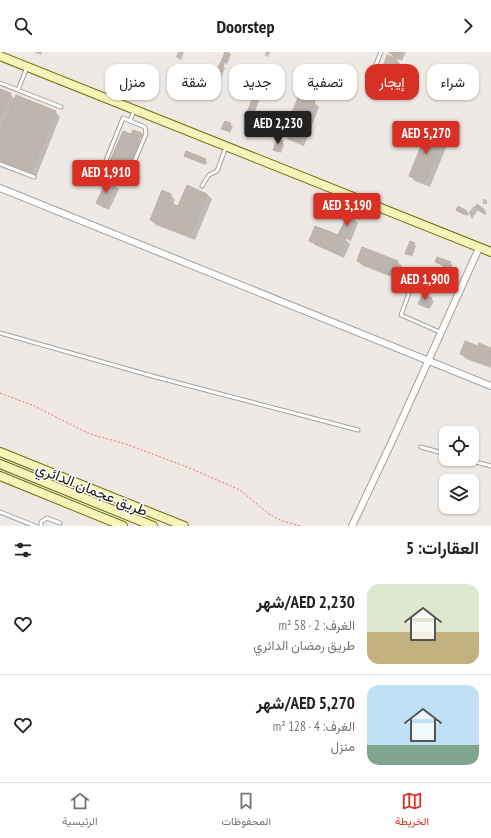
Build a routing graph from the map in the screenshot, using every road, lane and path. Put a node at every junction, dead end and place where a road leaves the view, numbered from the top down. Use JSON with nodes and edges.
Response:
{"nodes":[{"id":1,"x":382,"y":52,"type":"edge"},
{"id":2,"x":0,"y":56,"type":"edge"},
{"id":3,"x":377,"y":64,"type":"edge"},
{"id":4,"x":27,"y":67,"type":"junction"},
{"id":5,"x":0,"y":83,"type":"edge"},
{"id":6,"x":18,"y":90,"type":"junction"},
{"id":7,"x":61,"y":107,"type":"dead end"},
{"id":8,"x":134,"y":109,"type":"junction"},
{"id":9,"x":130,"y":121,"type":"junction"},
{"id":10,"x":226,"y":147,"type":"junction"},
{"id":11,"x":0,"y":164,"type":"edge"},
{"id":12,"x":34,"y":177,"type":"dead end"},
{"id":13,"x":202,"y":186,"type":"dead end"},
{"id":14,"x":0,"y":188,"type":"edge"},
{"id":15,"x":479,"y":248,"type":"junction"},
{"id":16,"x":491,"y":252,"type":"edge"},
{"id":17,"x":409,"y":293,"type":"dead end"},
{"id":18,"x":0,"y":333,"type":"edge"},
{"id":19,"x":442,"y":333,"type":"junction"},
{"id":20,"x":429,"y":361,"type":"junction"},
{"id":21,"x":491,"y":386,"type":"edge"},
{"id":22,"x":0,"y":393,"type":"edge"},
{"id":23,"x":358,"y":430,"type":"dead end"},
{"id":24,"x":421,"y":447,"type":"dead end"},
{"id":25,"x":0,"y":452,"type":"edge"},
{"id":26,"x":439,"y":452,"type":"edge"},
{"id":27,"x":479,"y":463,"type":"edge"},
{"id":28,"x":0,"y":464,"type":"edge"},
{"id":29,"x":491,"y":466,"type":"edge"},
{"id":30,"x":0,"y":476,"type":"edge"},
{"id":31,"x":0,"y":512,"type":"edge"},
{"id":32,"x":60,"y":523,"type":"dead end"},
{"id":33,"x":112,"y":524,"type":"edge"},
{"id":34,"x":35,"y":526,"type":"edge"},
{"id":35,"x":41,"y":526,"type":"edge"},
{"id":36,"x":123,"y":526,"type":"edge"},
{"id":37,"x":154,"y":526,"type":"edge"},
{"id":38,"x":184,"y":526,"type":"edge"},
{"id":39,"x":300,"y":526,"type":"edge"},
{"id":40,"x":352,"y":526,"type":"edge"}],
"edges":[{"from":1,"to":3,"type":"lane"},
{"from":2,"to":4,"type":"street"},
{"from":4,"to":6,"type":"lane"},
{"from":4,"to":8,"type":"street"},
{"from":5,"to":6,"type":"lane"},
{"from":6,"to":7,"type":"lane"},
{"from":8,"to":9,"type":"lane"},
{"from":8,"to":10,"type":"street"},
{"from":9,"to":9,"type":"lane"},
{"from":10,"to":13,"type":"lane"},
{"from":10,"to":15,"type":"street"},
{"from":11,"to":12,"type":"lane"},
{"from":14,"to":20,"type":"street"},
{"from":15,"to":16,"type":"street"},
{"from":15,"to":19,"type":"street"},
{"from":17,"to":19,"type":"lane"},
{"from":18,"to":23,"type":"lane"},
{"from":19,"to":20,"type":"street"},
{"from":20,"to":21,"type":"street"},
{"from":20,"to":40,"type":"street"},
{"from":22,"to":39,"type":"path"},
{"from":24,"to":26,"type":"lane"},
{"from":25,"to":38,"type":"street","name":"طريق عجمان الدائري"},
{"from":27,"to":29,"type":"lane"},
{"from":28,"to":37,"type":"street","name":"طريق عجمان الدائري"},
{"from":30,"to":33,"type":"street"},
{"from":31,"to":34,"type":"lane"},
{"from":32,"to":35,"type":"lane"},
{"from":33,"to":36,"type":"street"}]}
